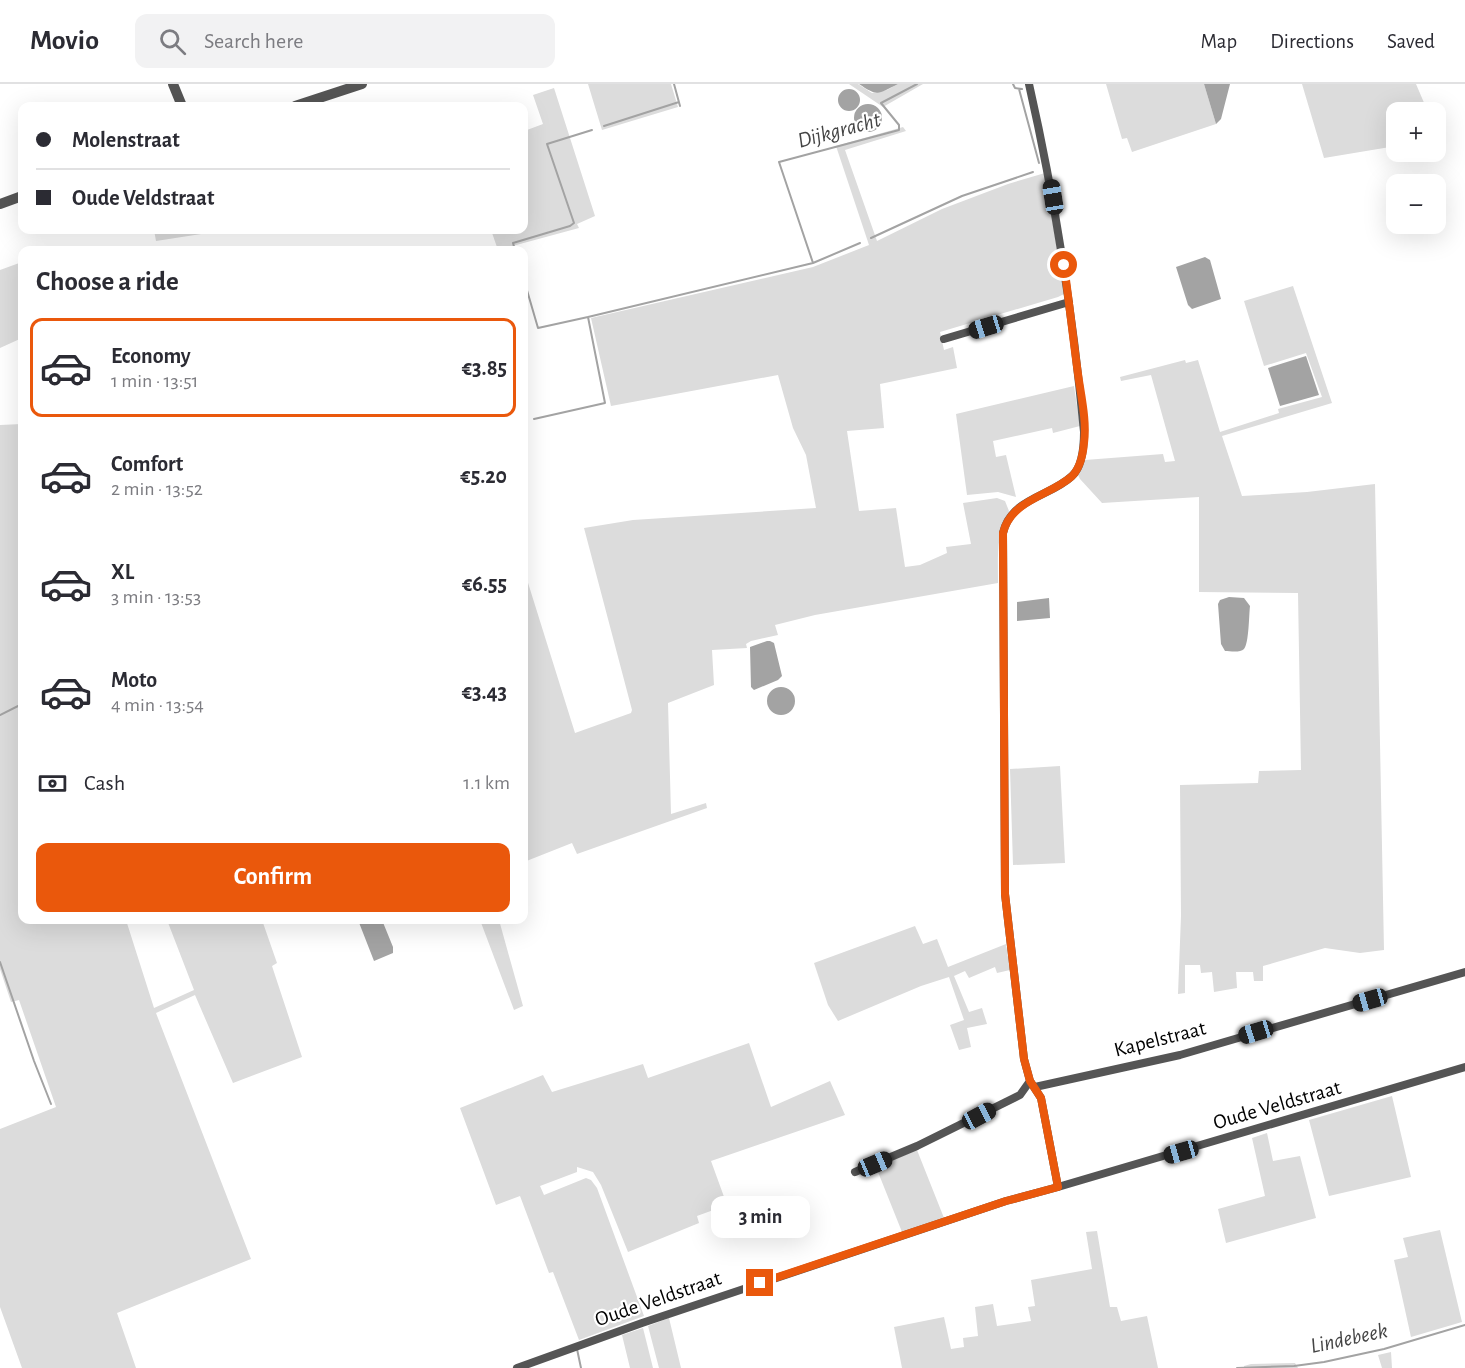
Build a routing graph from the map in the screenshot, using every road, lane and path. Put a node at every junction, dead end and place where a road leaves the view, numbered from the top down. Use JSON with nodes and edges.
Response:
{"nodes":[{"id":1,"x":173,"y":84,"type":"edge"},
{"id":2,"x":362,"y":84,"type":"edge"},
{"id":3,"x":1029,"y":84,"type":"edge"},
{"id":4,"x":180,"y":102,"type":"edge"},
{"id":5,"x":307,"y":102,"type":"edge"},
{"id":6,"x":18,"y":197,"type":"edge"},
{"id":7,"x":0,"y":204,"type":"edge"},
{"id":8,"x":1069,"y":302,"type":"junction"},
{"id":9,"x":944,"y":339,"type":"dead end"},
{"id":10,"x":1465,"y":972,"type":"edge"},
{"id":11,"x":1465,"y":1067,"type":"edge"},
{"id":12,"x":1032,"y":1084,"type":"junction"},
{"id":13,"x":855,"y":1172,"type":"dead end"},
{"id":14,"x":1058,"y":1187,"type":"junction"},
{"id":15,"x":517,"y":1368,"type":"edge"}],
"edges":[{"from":1,"to":4,"type":"street"},
{"from":2,"to":5,"type":"street"},
{"from":3,"to":8,"type":"street"},
{"from":6,"to":7,"type":"street"},
{"from":8,"to":9,"type":"street"},
{"from":8,"to":12,"type":"street"},
{"from":10,"to":12,"type":"street","name":"Kapelstraat"},
{"from":11,"to":14,"type":"street","name":"Oude Veldstraat"},
{"from":12,"to":13,"type":"street"},
{"from":12,"to":14,"type":"street"},
{"from":14,"to":15,"type":"street","name":"Oude Veldstraat"}]}
